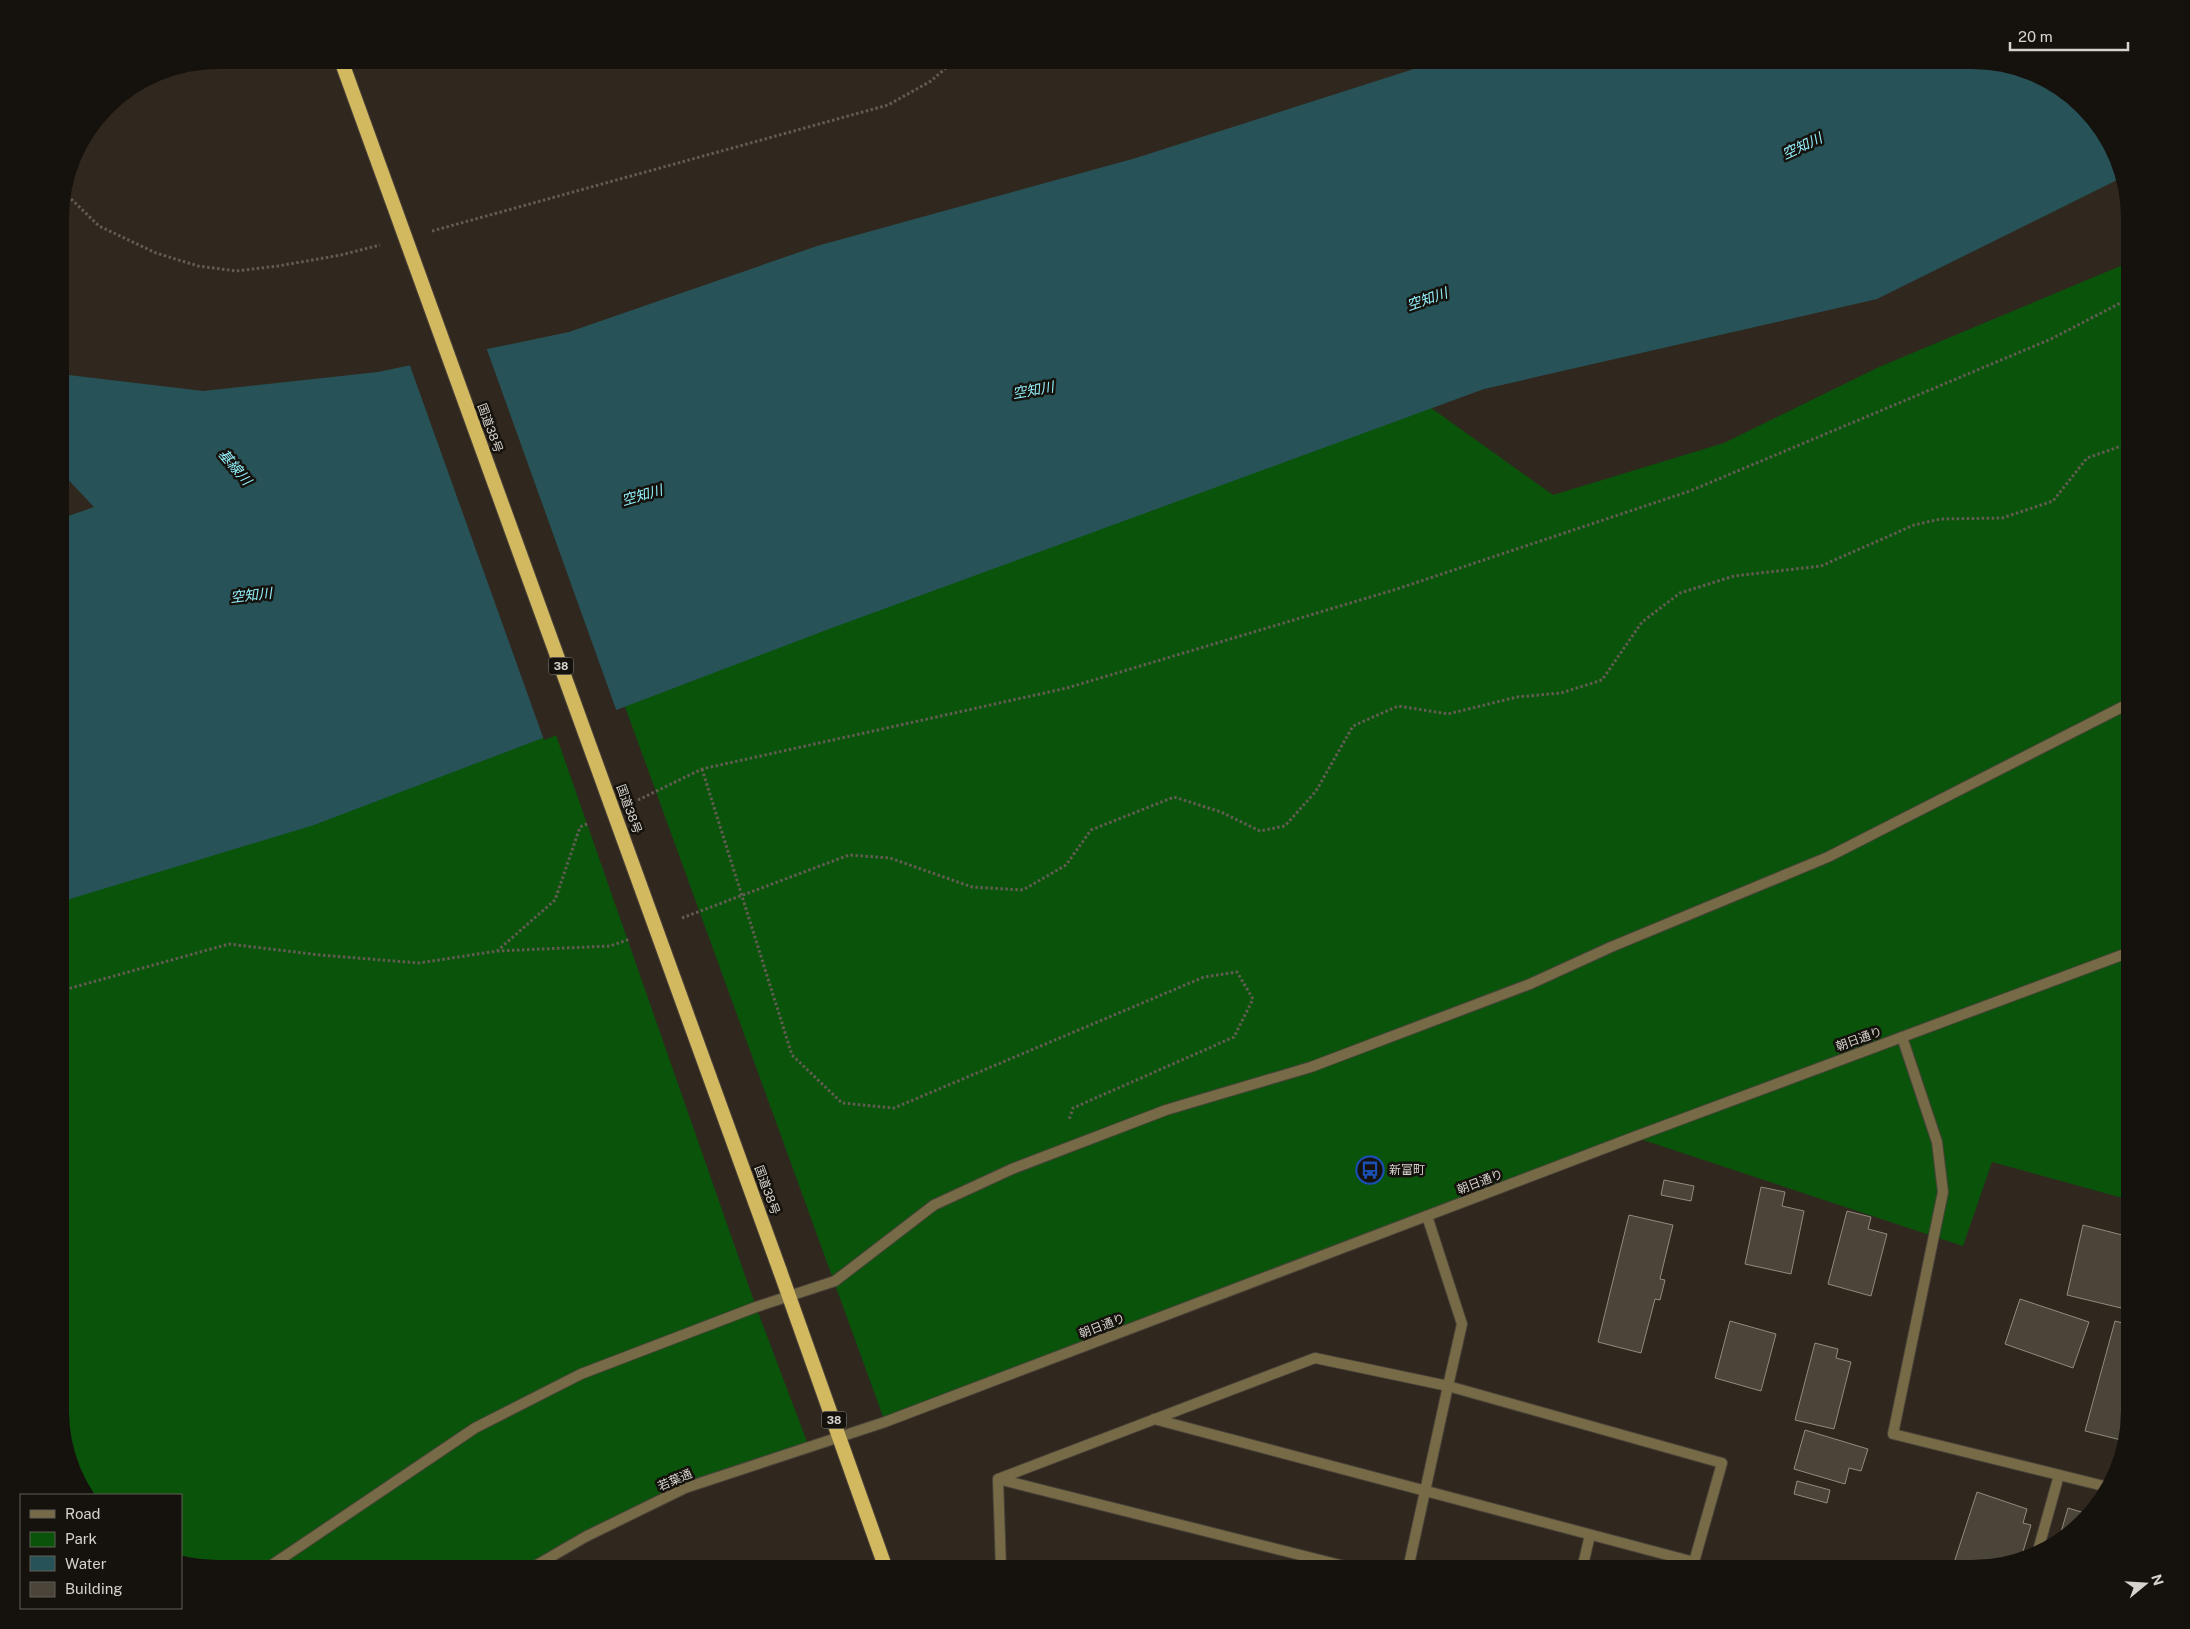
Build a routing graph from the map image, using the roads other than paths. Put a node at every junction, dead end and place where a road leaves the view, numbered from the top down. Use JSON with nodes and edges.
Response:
{"nodes":[{"id":1,"x":344,"y":69,"type":"edge"},
{"id":2,"x":2121,"y":708,"type":"edge"},
{"id":3,"x":2121,"y":955,"type":"edge"},
{"id":4,"x":1902,"y":1037,"type":"junction"},
{"id":5,"x":1427,"y":1216,"type":"junction"},
{"id":6,"x":789,"y":1297,"type":"junction"},
{"id":7,"x":1448,"y":1386,"type":"junction"},
{"id":8,"x":1154,"y":1419,"type":"junction"},
{"id":9,"x":840,"y":1437,"type":"junction"},
{"id":10,"x":2060,"y":1475,"type":"junction"},
{"id":11,"x":998,"y":1479,"type":"junction"},
{"id":12,"x":2101,"y":1485,"type":"edge"},
{"id":13,"x":1425,"y":1491,"type":"junction"},
{"id":14,"x":1590,"y":1534,"type":"junction"},
{"id":15,"x":2040,"y":1544,"type":"edge"},
{"id":16,"x":279,"y":1560,"type":"edge"},
{"id":17,"x":545,"y":1560,"type":"edge"},
{"id":18,"x":883,"y":1560,"type":"edge"},
{"id":19,"x":1001,"y":1560,"type":"edge"},
{"id":20,"x":1320,"y":1560,"type":"edge"},
{"id":21,"x":1410,"y":1560,"type":"edge"},
{"id":22,"x":1584,"y":1560,"type":"edge"},
{"id":23,"x":1687,"y":1560,"type":"edge"},
{"id":24,"x":1695,"y":1560,"type":"edge"}],
"edges":[{"from":1,"to":6,"type":"highway","name":"国道38号","number":"38","bridge":true},
{"from":2,"to":6,"type":"street"},
{"from":3,"to":4,"type":"street","name":"朝日通り"},
{"from":4,"to":5,"type":"street","name":"朝日通り"},
{"from":4,"to":10,"type":"street"},
{"from":5,"to":7,"type":"street"},
{"from":5,"to":9,"type":"street","name":"朝日通り"},
{"from":6,"to":9,"type":"highway","name":"国道38号","number":"38"},
{"from":6,"to":16,"type":"street"},
{"from":7,"to":8,"type":"street"},
{"from":7,"to":13,"type":"street"},
{"from":7,"to":24,"type":"street"},
{"from":8,"to":11,"type":"street"},
{"from":8,"to":13,"type":"street"},
{"from":9,"to":17,"type":"street","name":"若葉通"},
{"from":9,"to":18,"type":"highway","name":"国道38号","number":"38"},
{"from":10,"to":12,"type":"street"},
{"from":10,"to":15,"type":"street"},
{"from":11,"to":19,"type":"street"},
{"from":11,"to":20,"type":"street"},
{"from":13,"to":14,"type":"street"},
{"from":13,"to":21,"type":"street"},
{"from":14,"to":22,"type":"street"},
{"from":14,"to":23,"type":"street"}]}
